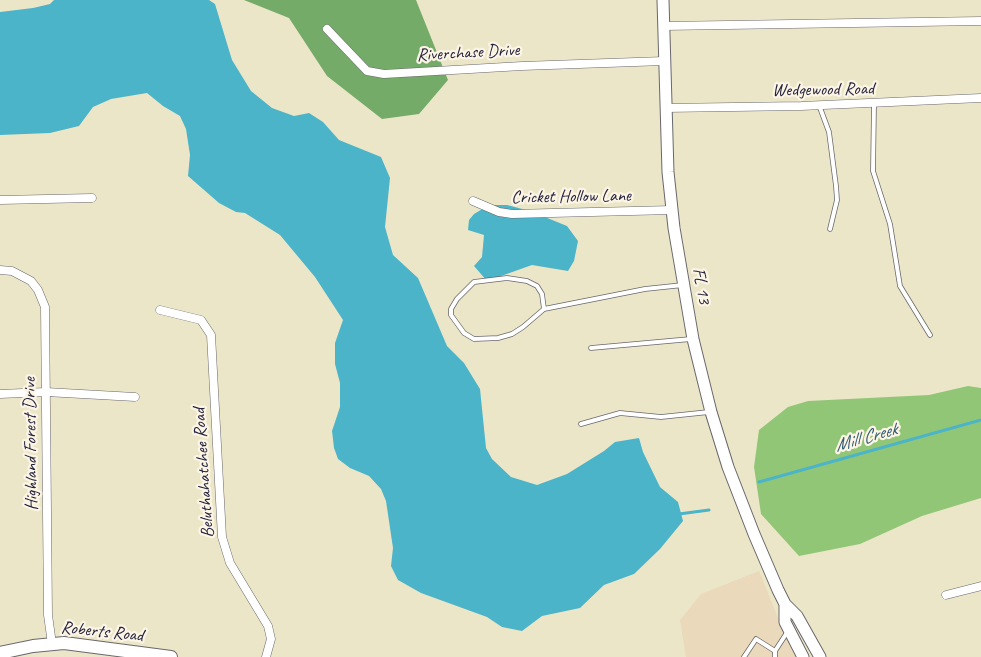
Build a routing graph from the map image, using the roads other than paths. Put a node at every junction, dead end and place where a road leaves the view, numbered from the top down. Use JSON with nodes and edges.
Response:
{"nodes":[{"id":1,"x":664,"y":0,"type":"edge"},
{"id":2,"x":981,"y":21,"type":"edge"},
{"id":3,"x":664,"y":26,"type":"junction"},
{"id":4,"x":327,"y":29,"type":"dead end"},
{"id":5,"x":664,"y":61,"type":"junction"},
{"id":6,"x":981,"y":98,"type":"edge"},
{"id":7,"x":874,"y":104,"type":"junction"},
{"id":8,"x":819,"y":106,"type":"junction"},
{"id":9,"x":665,"y":108,"type":"junction"},
{"id":10,"x":92,"y":198,"type":"dead end"},
{"id":11,"x":0,"y":200,"type":"edge"},
{"id":12,"x":473,"y":201,"type":"dead end"},
{"id":13,"x":672,"y":210,"type":"junction"},
{"id":14,"x":830,"y":228,"type":"dead end"},
{"id":15,"x":0,"y":270,"type":"edge"},
{"id":16,"x":683,"y":284,"type":"junction"},
{"id":17,"x":544,"y":309,"type":"junction"},
{"id":18,"x":160,"y":310,"type":"dead end"},
{"id":19,"x":930,"y":335,"type":"dead end"},
{"id":20,"x":694,"y":339,"type":"junction"},
{"id":21,"x":592,"y":348,"type":"dead end"},
{"id":22,"x":46,"y":392,"type":"junction"},
{"id":23,"x":0,"y":394,"type":"edge"},
{"id":24,"x":135,"y":397,"type":"dead end"},
{"id":25,"x":711,"y":412,"type":"junction"},
{"id":26,"x":581,"y":424,"type":"dead end"},
{"id":27,"x":981,"y":586,"type":"edge"},
{"id":28,"x":946,"y":595,"type":"dead end"},
{"id":29,"x":785,"y":604,"type":"junction"},
{"id":30,"x":789,"y":629,"type":"junction"},
{"id":31,"x":52,"y":644,"type":"junction"},
{"id":32,"x":775,"y":651,"type":"junction"},
{"id":33,"x":0,"y":653,"type":"edge"},
{"id":34,"x":171,"y":657,"type":"edge"},
{"id":35,"x":266,"y":657,"type":"edge"},
{"id":36,"x":744,"y":657,"type":"edge"},
{"id":37,"x":776,"y":657,"type":"edge"},
{"id":38,"x":803,"y":657,"type":"edge"},
{"id":39,"x":820,"y":657,"type":"edge"}],
"edges":[{"from":1,"to":3,"type":"main road","name":"FL 13"},
{"from":2,"to":3,"type":"street"},
{"from":3,"to":5,"type":"main road","name":"FL 13"},
{"from":4,"to":5,"type":"street","name":"Riverchase Drive"},
{"from":5,"to":9,"type":"main road","name":"FL 13"},
{"from":6,"to":7,"type":"street","name":"Wedgewood Road"},
{"from":7,"to":8,"type":"street","name":"Wedgewood Road"},
{"from":7,"to":19,"type":"lane"},
{"from":8,"to":9,"type":"street","name":"Wedgewood Road"},
{"from":8,"to":14,"type":"lane"},
{"from":9,"to":13,"type":"main road","name":"FL 13"},
{"from":10,"to":11,"type":"street"},
{"from":12,"to":13,"type":"street","name":"Cricket Hollow Lane"},
{"from":13,"to":16,"type":"main road","name":"FL 13"},
{"from":15,"to":22,"type":"street","name":"Highland Forest Drive"},
{"from":16,"to":17,"type":"lane"},
{"from":16,"to":20,"type":"main road","name":"FL 13"},
{"from":17,"to":17,"type":"lane"},
{"from":18,"to":35,"type":"street","name":"Beluthahatchee Road"},
{"from":20,"to":21,"type":"lane"},
{"from":20,"to":25,"type":"main road","name":"FL 13"},
{"from":22,"to":23,"type":"street"},
{"from":22,"to":24,"type":"street"},
{"from":22,"to":31,"type":"street","name":"Highland Forest Drive"},
{"from":25,"to":26,"type":"lane"},
{"from":25,"to":29,"type":"main road","name":"FL 13"},
{"from":27,"to":28,"type":"street"},
{"from":29,"to":30,"type":"main road"},
{"from":29,"to":39,"type":"main road"},
{"from":30,"to":32,"type":"lane"},
{"from":30,"to":38,"type":"main road"},
{"from":31,"to":33,"type":"main road","name":"Roberts Road"},
{"from":31,"to":34,"type":"main road","name":"Roberts Road"},
{"from":32,"to":36,"type":"lane"},
{"from":32,"to":37,"type":"lane"}]}
